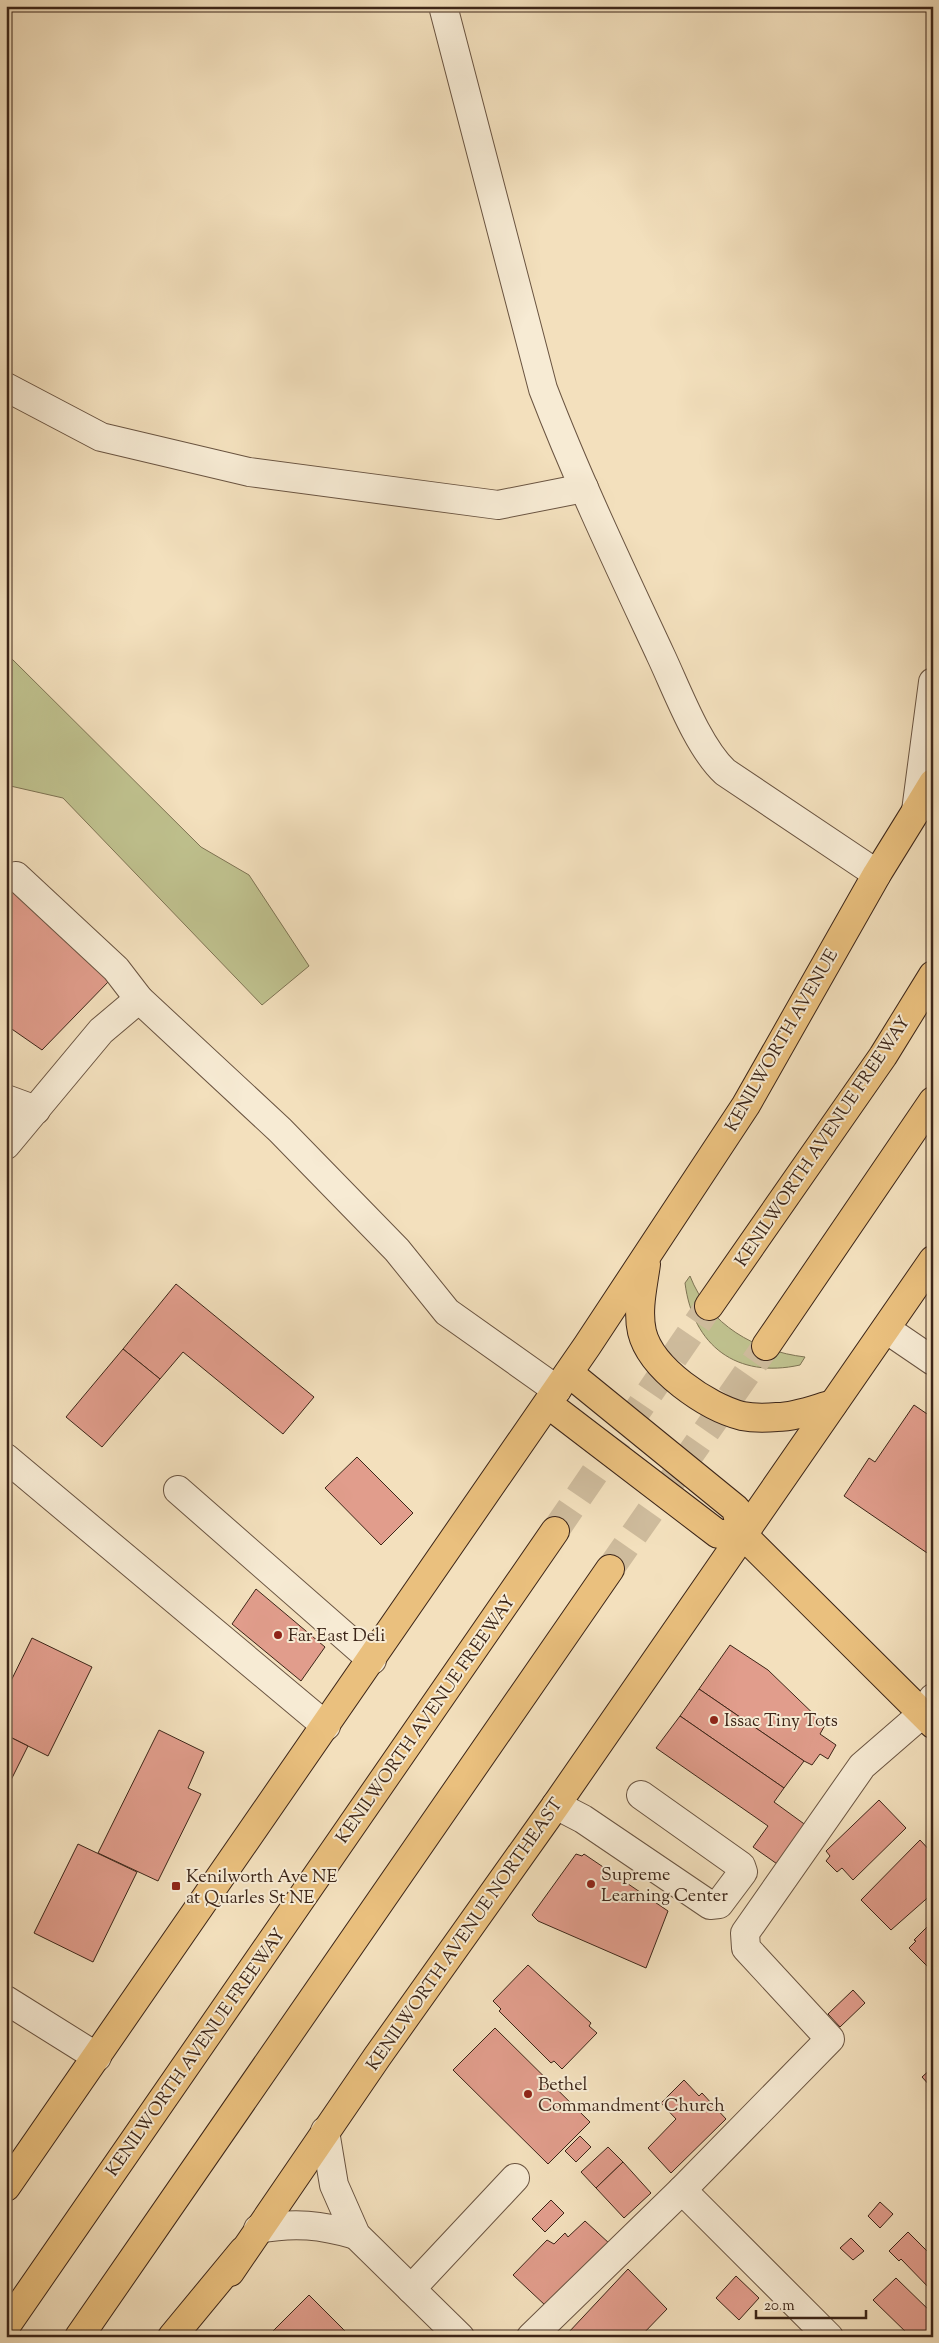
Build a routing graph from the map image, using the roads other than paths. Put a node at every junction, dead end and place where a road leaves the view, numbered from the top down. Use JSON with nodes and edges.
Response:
{"nodes":[{"id":1,"x":442,"y":6,"type":"edge"},
{"id":2,"x":6,"y":387,"type":"edge"},
{"id":3,"x":584,"y":488,"type":"junction"},
{"id":4,"x":933,"y":682,"type":"edge"},
{"id":5,"x":933,"y":783,"type":"edge"},
{"id":6,"x":916,"y":811,"type":"junction"},
{"id":7,"x":877,"y":874,"type":"junction"},
{"id":8,"x":16,"y":876,"type":"dead end"},
{"id":9,"x":933,"y":975,"type":"edge"},
{"id":10,"x":139,"y":999,"type":"junction"},
{"id":11,"x":6,"y":1099,"type":"edge"},
{"id":12,"x":933,"y":1101,"type":"edge"},
{"id":13,"x":36,"y":1110,"type":"junction"},
{"id":14,"x":6,"y":1145,"type":"edge"},
{"id":15,"x":648,"y":1255,"type":"junction"},
{"id":16,"x":933,"y":1260,"type":"edge"},
{"id":17,"x":709,"y":1306,"type":"tunnel mouth"},
{"id":18,"x":886,"y":1329,"type":"junction"},
{"id":19,"x":766,"y":1346,"type":"tunnel mouth"},
{"id":20,"x":933,"y":1361,"type":"edge"},
{"id":21,"x":558,"y":1389,"type":"junction"},
{"id":22,"x":833,"y":1404,"type":"junction"},
{"id":23,"x":6,"y":1458,"type":"edge"},
{"id":24,"x":178,"y":1490,"type":"dead end"},
{"id":25,"x":555,"y":1531,"type":"tunnel mouth"},
{"id":26,"x":742,"y":1534,"type":"junction"},
{"id":27,"x":610,"y":1569,"type":"tunnel mouth"},
{"id":28,"x":372,"y":1660,"type":"junction"},
{"id":29,"x":929,"y":1712,"type":"edge"},
{"id":30,"x":326,"y":1726,"type":"junction"},
{"id":31,"x":641,"y":1795,"type":"dead end"},
{"id":32,"x":556,"y":1805,"type":"junction"},
{"id":33,"x":6,"y":2000,"type":"edge"},
{"id":34,"x":96,"y":2056,"type":"junction"},
{"id":35,"x":325,"y":2131,"type":"junction"},
{"id":36,"x":515,"y":2178,"type":"dead end"},
{"id":37,"x":6,"y":2187,"type":"edge"},
{"id":38,"x":682,"y":2190,"type":"junction"},
{"id":39,"x":258,"y":2229,"type":"junction"},
{"id":40,"x":356,"y":2235,"type":"junction"},
{"id":41,"x":243,"y":2251,"type":"junction"},
{"id":42,"x":411,"y":2288,"type":"junction"},
{"id":43,"x":6,"y":2326,"type":"edge"},
{"id":44,"x":79,"y":2337,"type":"edge"},
{"id":45,"x":172,"y":2337,"type":"edge"},
{"id":46,"x":189,"y":2337,"type":"edge"},
{"id":47,"x":460,"y":2337,"type":"edge"},
{"id":48,"x":531,"y":2337,"type":"edge"},
{"id":49,"x":829,"y":2337,"type":"edge"}],
"edges":[{"from":1,"to":3,"type":"street"},
{"from":2,"to":3,"type":"street"},
{"from":3,"to":7,"type":"street"},
{"from":4,"to":6,"type":"street","name":"KENILWORTH AVENUE"},
{"from":5,"to":6,"type":"main road"},
{"from":6,"to":7,"type":"main road","name":"KENILWORTH AVENUE"},
{"from":7,"to":15,"type":"main road","name":"KENILWORTH AVENUE"},
{"from":8,"to":10,"type":"street"},
{"from":9,"to":17,"type":"main road","name":"KENILWORTH AVENUE FREEWAY"},
{"from":10,"to":13,"type":"street"},
{"from":10,"to":21,"type":"street"},
{"from":11,"to":13,"type":"street"},
{"from":12,"to":19,"type":"main road"},
{"from":13,"to":14,"type":"street"},
{"from":15,"to":21,"type":"main road","name":"KENILWORTH AVENUE"},
{"from":15,"to":22,"type":"main road"},
{"from":16,"to":18,"type":"main road"},
{"from":18,"to":20,"type":"street"},
{"from":18,"to":22,"type":"main road"},
{"from":21,"to":26,"type":"main road"},
{"from":21,"to":26,"type":"main road"},
{"from":21,"to":28,"type":"main road"},
{"from":22,"to":26,"type":"main road"},
{"from":23,"to":30,"type":"street"},
{"from":24,"to":28,"type":"street"},
{"from":25,"to":43,"type":"main road","name":"KENILWORTH AVENUE FREEWAY"},
{"from":26,"to":29,"type":"main road"},
{"from":26,"to":32,"type":"main road","name":"KENILWORTH AVENUE NORTHEAST"},
{"from":27,"to":44,"type":"main road"},
{"from":28,"to":30,"type":"main road"},
{"from":29,"to":38,"type":"street"},
{"from":30,"to":34,"type":"main road"},
{"from":31,"to":32,"type":"street"},
{"from":32,"to":35,"type":"main road","name":"KENILWORTH AVENUE NORTHEAST"},
{"from":33,"to":34,"type":"street"},
{"from":34,"to":37,"type":"main road"},
{"from":35,"to":39,"type":"main road","name":"KENILWORTH AVENUE NORTHEAST"},
{"from":35,"to":40,"type":"street"},
{"from":36,"to":42,"type":"street"},
{"from":38,"to":48,"type":"street"},
{"from":38,"to":49,"type":"street"},
{"from":39,"to":40,"type":"street"},
{"from":39,"to":41,"type":"main road","name":"KENILWORTH AVENUE NORTHEAST"},
{"from":40,"to":42,"type":"street"},
{"from":41,"to":45,"type":"main road"},
{"from":41,"to":46,"type":"main road","name":"KENILWORTH AVENUE NORTHEAST"},
{"from":42,"to":47,"type":"street"}]}
